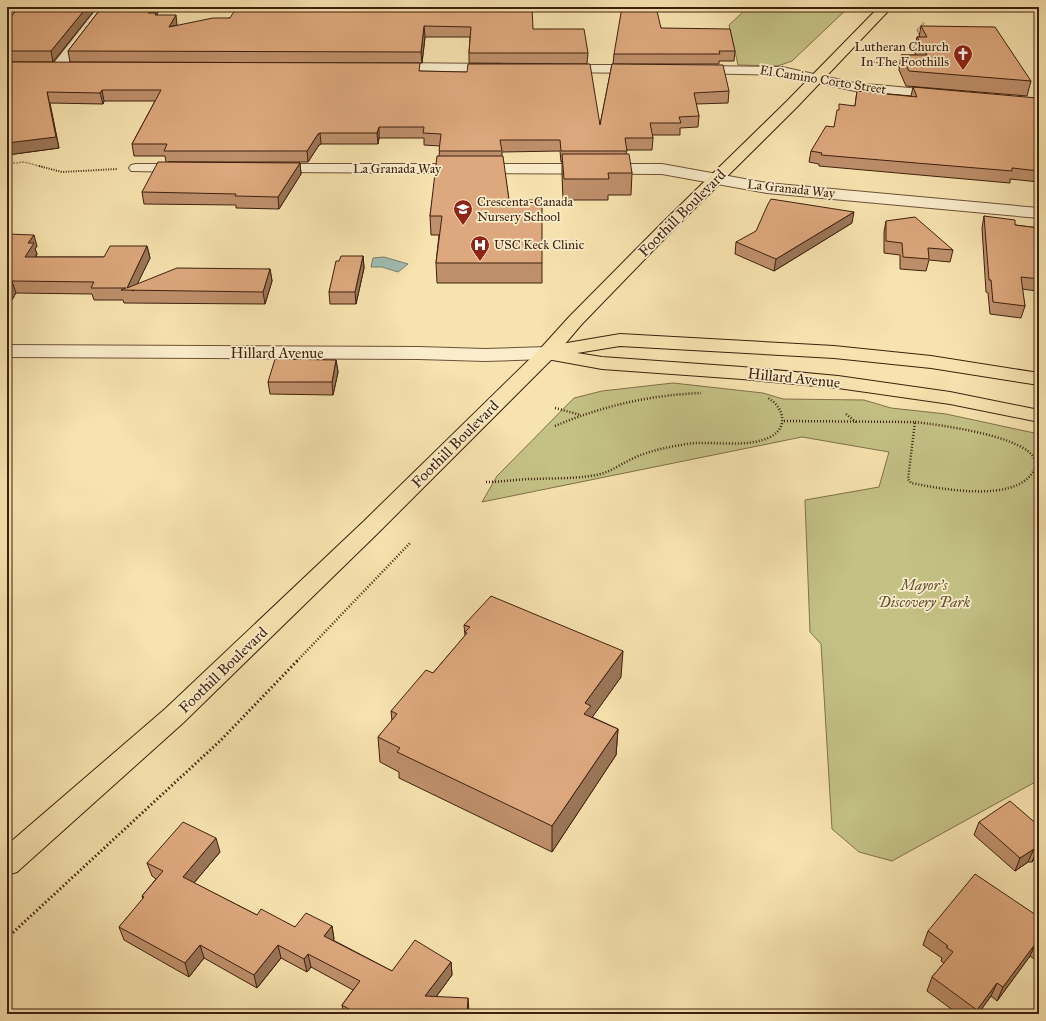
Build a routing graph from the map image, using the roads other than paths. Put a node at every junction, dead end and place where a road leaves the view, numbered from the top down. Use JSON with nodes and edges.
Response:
{"nodes":[{"id":1,"x":104,"y":7,"type":"edge"},
{"id":2,"x":886,"y":7,"type":"edge"},
{"id":3,"x":58,"y":66,"type":"junction"},
{"id":4,"x":44,"y":67,"type":"edge"},
{"id":5,"x":74,"y":67,"type":"edge"},
{"id":6,"x":382,"y":67,"type":"edge"},
{"id":7,"x":514,"y":68,"type":"edge"},
{"id":8,"x":546,"y":68,"type":"edge"},
{"id":9,"x":656,"y":69,"type":"edge"},
{"id":10,"x":680,"y":70,"type":"edge"},
{"id":11,"x":816,"y":79,"type":"junction"},
{"id":12,"x":953,"y":96,"type":"edge"},
{"id":13,"x":136,"y":168,"type":"road end"},
{"id":14,"x":200,"y":168,"type":"edge"},
{"id":15,"x":255,"y":168,"type":"edge"},
{"id":16,"x":717,"y":179,"type":"junction"},
{"id":17,"x":1039,"y":213,"type":"edge"},
{"id":18,"x":7,"y":351,"type":"edge"},
{"id":19,"x":547,"y":353,"type":"junction"},
{"id":20,"x":1039,"y":379,"type":"edge"},
{"id":21,"x":1039,"y":416,"type":"edge"},
{"id":22,"x":7,"y":863,"type":"edge"}],
"edges":[{"from":1,"to":3,"type":"street"},
{"from":2,"to":11,"type":"main road","name":"Foothill Boulevard"},
{"from":3,"to":4,"type":"street"},
{"from":3,"to":5,"type":"street"},
{"from":6,"to":7,"type":"street"},
{"from":8,"to":9,"type":"street"},
{"from":10,"to":11,"type":"street","name":"El Camino Corto Street"},
{"from":11,"to":12,"type":"street","name":"El Camino Corto Street"},
{"from":11,"to":16,"type":"main road","name":"Foothill Boulevard"},
{"from":13,"to":14,"type":"street"},
{"from":15,"to":16,"type":"street","name":"La Granada Way"},
{"from":16,"to":17,"type":"street","name":"La Granada Way"},
{"from":16,"to":19,"type":"main road","name":"Foothill Boulevard"},
{"from":18,"to":19,"type":"street","name":"Hillard Avenue"},
{"from":19,"to":20,"type":"main road","name":"Hillard Avenue"},
{"from":19,"to":21,"type":"main road","name":"Hillard Avenue"},
{"from":19,"to":22,"type":"main road","name":"Foothill Boulevard"}]}
